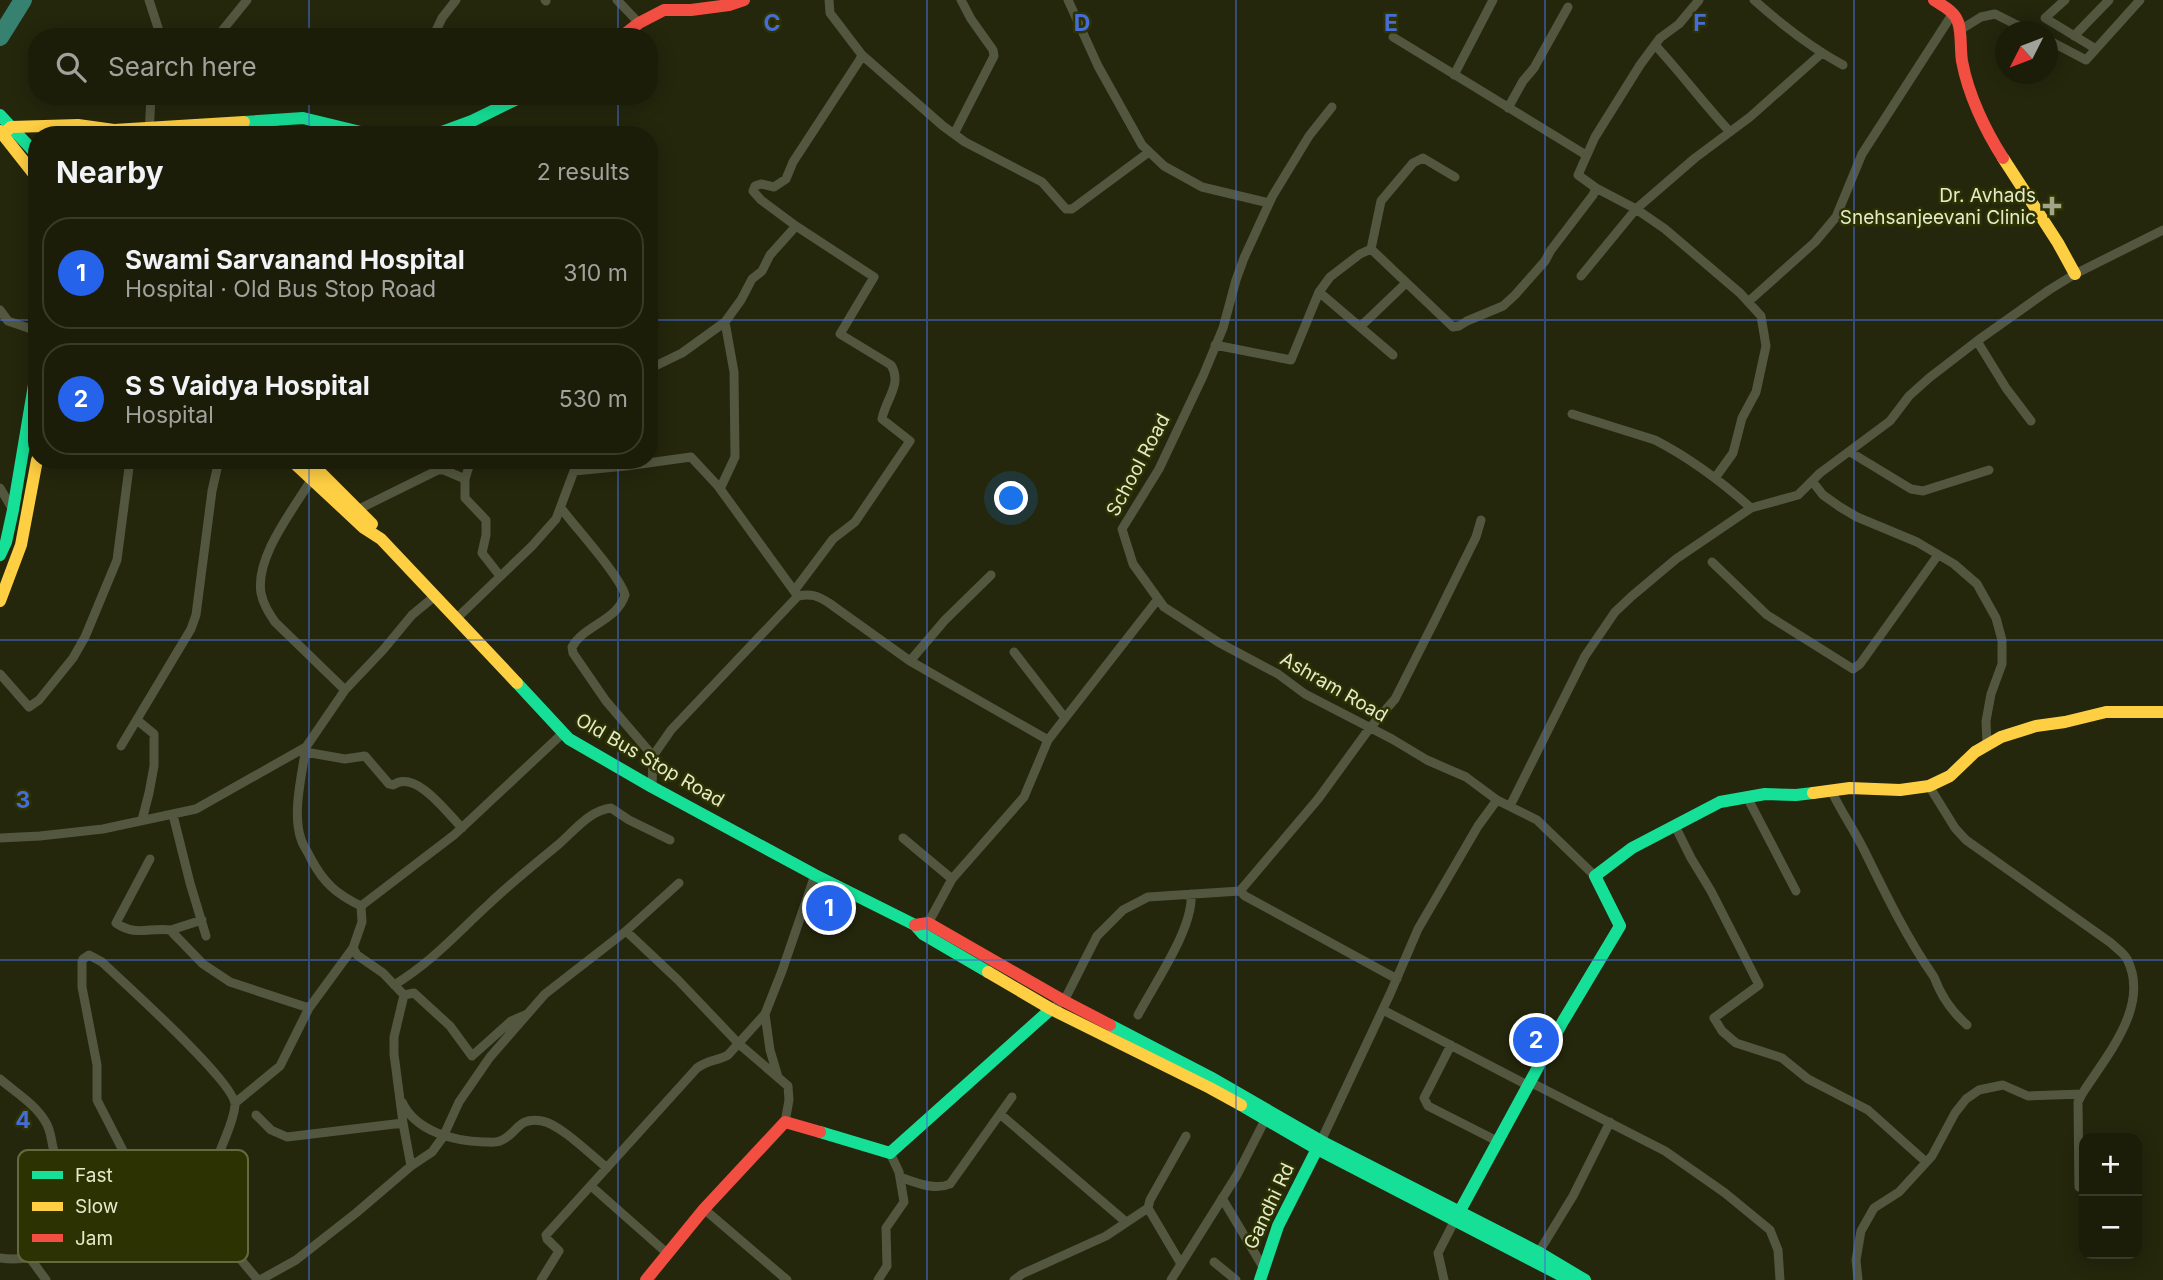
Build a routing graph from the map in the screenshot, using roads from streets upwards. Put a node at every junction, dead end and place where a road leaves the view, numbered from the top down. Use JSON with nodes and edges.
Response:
{"nodes":[{"id":1,"x":149,"y":0,"type":"edge"},
{"id":2,"x":247,"y":0,"type":"edge"},
{"id":3,"x":456,"y":0,"type":"edge"},
{"id":4,"x":617,"y":0,"type":"edge"},
{"id":5,"x":680,"y":0,"type":"edge"},
{"id":6,"x":744,"y":0,"type":"edge"},
{"id":7,"x":829,"y":0,"type":"edge"},
{"id":8,"x":961,"y":0,"type":"edge"},
{"id":9,"x":1068,"y":0,"type":"edge"},
{"id":10,"x":1493,"y":0,"type":"edge"},
{"id":11,"x":1699,"y":0,"type":"edge"},
{"id":12,"x":1754,"y":0,"type":"edge"},
{"id":13,"x":1934,"y":0,"type":"edge"},
{"id":14,"x":2065,"y":0,"type":"edge"},
{"id":15,"x":2109,"y":0,"type":"edge"},
{"id":16,"x":2140,"y":0,"type":"edge"},
{"id":17,"x":1568,"y":8,"type":"dead end"},
{"id":18,"x":664,"y":10,"type":"junction"},
{"id":19,"x":1953,"y":13,"type":"junction"},
{"id":20,"x":2009,"y":21,"type":"edge"},
{"id":21,"x":639,"y":23,"type":"junction"},
{"id":22,"x":158,"y":28,"type":"edge"},
{"id":23,"x":224,"y":28,"type":"edge"},
{"id":24,"x":437,"y":28,"type":"edge"},
{"id":25,"x":633,"y":28,"type":"edge"},
{"id":26,"x":1960,"y":30,"type":"junction"},
{"id":27,"x":2074,"y":36,"type":"junction"},
{"id":28,"x":1393,"y":37,"type":"dead end"},
{"id":29,"x":1655,"y":45,"type":"junction"},
{"id":30,"x":2058,"y":45,"type":"edge"},
{"id":31,"x":2096,"y":49,"type":"junction"},
{"id":32,"x":1822,"y":53,"type":"junction"},
{"id":33,"x":862,"y":55,"type":"junction"},
{"id":34,"x":1843,"y":65,"type":"dead end"},
{"id":35,"x":1454,"y":75,"type":"junction"},
{"id":36,"x":151,"y":105,"type":"edge"},
{"id":37,"x":504,"y":105,"type":"edge"},
{"id":38,"x":1332,"y":107,"type":"dead end"},
{"id":39,"x":1508,"y":108,"type":"junction"},
{"id":40,"x":0,"y":115,"type":"edge"},
{"id":41,"x":267,"y":120,"type":"junction"},
{"id":42,"x":66,"y":126,"type":"edge"},
{"id":43,"x":85,"y":126,"type":"edge"},
{"id":44,"x":150,"y":126,"type":"edge"},
{"id":45,"x":203,"y":126,"type":"edge"},
{"id":46,"x":260,"y":126,"type":"edge"},
{"id":47,"x":273,"y":126,"type":"edge"},
{"id":48,"x":336,"y":126,"type":"edge"},
{"id":49,"x":458,"y":126,"type":"edge"},
{"id":50,"x":28,"y":129,"type":"edge"},
{"id":51,"x":5,"y":131,"type":"edge"},
{"id":52,"x":1730,"y":132,"type":"junction"},
{"id":53,"x":954,"y":134,"type":"junction"},
{"id":54,"x":28,"y":148,"type":"edge"},
{"id":55,"x":1149,"y":152,"type":"junction"},
{"id":56,"x":1586,"y":155,"type":"junction"},
{"id":57,"x":28,"y":165,"type":"edge"},
{"id":58,"x":1455,"y":177,"type":"dead end"},
{"id":59,"x":1597,"y":188,"type":"junction"},
{"id":60,"x":1269,"y":203,"type":"junction"},
{"id":61,"x":1636,"y":209,"type":"junction"},
{"id":62,"x":796,"y":226,"type":"junction"},
{"id":63,"x":2163,"y":230,"type":"edge"},
{"id":64,"x":1371,"y":249,"type":"junction"},
{"id":65,"x":2075,"y":274,"type":"junction"},
{"id":66,"x":1581,"y":276,"type":"dead end"},
{"id":67,"x":1406,"y":283,"type":"junction"},
{"id":68,"x":1319,"y":292,"type":"junction"},
{"id":69,"x":1748,"y":302,"type":"junction"},
{"id":70,"x":0,"y":310,"type":"edge"},
{"id":71,"x":725,"y":321,"type":"junction"},
{"id":72,"x":1360,"y":327,"type":"junction"},
{"id":73,"x":28,"y":328,"type":"edge"},
{"id":74,"x":1976,"y":341,"type":"junction"},
{"id":75,"x":1215,"y":345,"type":"junction"},
{"id":76,"x":1393,"y":355,"type":"dead end"},
{"id":77,"x":658,"y":365,"type":"edge"},
{"id":78,"x":1572,"y":414,"type":"dead end"},
{"id":79,"x":28,"y":421,"type":"edge"},
{"id":80,"x":2032,"y":421,"type":"dead end"},
{"id":81,"x":1850,"y":452,"type":"junction"},
{"id":82,"x":658,"y":462,"type":"edge"},
{"id":83,"x":35,"y":469,"type":"edge"},
{"id":84,"x":129,"y":469,"type":"edge"},
{"id":85,"x":217,"y":469,"type":"edge"},
{"id":86,"x":300,"y":469,"type":"edge"},
{"id":87,"x":317,"y":469,"type":"edge"},
{"id":88,"x":468,"y":469,"type":"edge"},
{"id":89,"x":595,"y":469,"type":"edge"},
{"id":90,"x":1989,"y":470,"type":"dead end"},
{"id":91,"x":574,"y":471,"type":"joint"},
{"id":92,"x":465,"y":478,"type":"junction"},
{"id":93,"x":1715,"y":478,"type":"junction"},
{"id":94,"x":311,"y":480,"type":"junction"},
{"id":95,"x":1812,"y":481,"type":"junction"},
{"id":96,"x":0,"y":488,"type":"edge"},
{"id":97,"x":720,"y":489,"type":"junction"},
{"id":98,"x":561,"y":508,"type":"junction"},
{"id":99,"x":1751,"y":508,"type":"junction"},
{"id":100,"x":13,"y":510,"type":"junction"},
{"id":101,"x":357,"y":510,"type":"junction"},
{"id":102,"x":1482,"y":520,"type":"dead end"},
{"id":103,"x":381,"y":539,"type":"junction"},
{"id":104,"x":3,"y":542,"type":"edge"},
{"id":105,"x":21,"y":545,"type":"junction"},
{"id":106,"x":0,"y":555,"type":"edge"},
{"id":107,"x":1938,"y":555,"type":"junction"},
{"id":108,"x":1713,"y":562,"type":"dead end"},
{"id":109,"x":991,"y":575,"type":"dead end"},
{"id":110,"x":500,"y":576,"type":"junction"},
{"id":111,"x":796,"y":594,"type":"junction"},
{"id":112,"x":435,"y":596,"type":"junction"},
{"id":113,"x":1158,"y":599,"type":"junction"},
{"id":114,"x":0,"y":601,"type":"edge"},
{"id":115,"x":457,"y":618,"type":"junction"},
{"id":116,"x":1014,"y":652,"type":"dead end"},
{"id":117,"x":910,"y":661,"type":"junction"},
{"id":118,"x":0,"y":674,"type":"edge"},
{"id":119,"x":345,"y":690,"type":"junction"},
{"id":120,"x":2163,"y":712,"type":"edge"},
{"id":121,"x":1065,"y":718,"type":"junction"},
{"id":122,"x":137,"y":720,"type":"junction"},
{"id":123,"x":1369,"y":729,"type":"junction"},
{"id":124,"x":563,"y":733,"type":"junction"},
{"id":125,"x":1048,"y":740,"type":"junction"},
{"id":126,"x":1987,"y":745,"type":"junction"},
{"id":127,"x":121,"y":746,"type":"dead end"},
{"id":128,"x":305,"y":750,"type":"junction"},
{"id":129,"x":653,"y":756,"type":"junction"},
{"id":130,"x":1929,"y":786,"type":"junction"},
{"id":131,"x":652,"y":787,"type":"junction"},
{"id":132,"x":1831,"y":790,"type":"junction"},
{"id":133,"x":1747,"y":797,"type":"junction"},
{"id":134,"x":1497,"y":800,"type":"junction"},
{"id":135,"x":1510,"y":806,"type":"junction"},
{"id":136,"x":173,"y":815,"type":"junction"},
{"id":137,"x":142,"y":820,"type":"junction"},
{"id":138,"x":1675,"y":826,"type":"junction"},
{"id":139,"x":462,"y":828,"type":"junction"},
{"id":140,"x":0,"y":838,"type":"edge"},
{"id":141,"x":903,"y":838,"type":"dead end"},
{"id":142,"x":670,"y":840,"type":"dead end"},
{"id":143,"x":150,"y":859,"type":"dead end"},
{"id":144,"x":815,"y":875,"type":"junction"},
{"id":145,"x":1595,"y":876,"type":"junction"},
{"id":146,"x":952,"y":879,"type":"junction"},
{"id":147,"x":679,"y":883,"type":"dead end"},
{"id":148,"x":1240,"y":891,"type":"junction"},
{"id":149,"x":1796,"y":891,"type":"dead end"},
{"id":150,"x":1191,"y":894,"type":"junction"},
{"id":151,"x":361,"y":906,"type":"junction"},
{"id":152,"x":202,"y":920,"type":"junction"},
{"id":153,"x":922,"y":927,"type":"junction"},
{"id":154,"x":172,"y":930,"type":"junction"},
{"id":155,"x":626,"y":931,"type":"junction"},
{"id":156,"x":206,"y":936,"type":"dead end"},
{"id":157,"x":353,"y":948,"type":"junction"},
{"id":158,"x":1396,"y":979,"type":"junction"},
{"id":159,"x":394,"y":985,"type":"junction"},
{"id":160,"x":404,"y":995,"type":"junction"},
{"id":161,"x":1064,"y":1001,"type":"junction"},
{"id":162,"x":309,"y":1008,"type":"junction"},
{"id":163,"x":1051,"y":1009,"type":"junction"},
{"id":164,"x":1383,"y":1010,"type":"junction"},
{"id":165,"x":528,"y":1014,"type":"junction"},
{"id":166,"x":765,"y":1014,"type":"junction"},
{"id":167,"x":1138,"y":1015,"type":"dead end"},
{"id":168,"x":1967,"y":1025,"type":"dead end"},
{"id":169,"x":739,"y":1044,"type":"junction"},
{"id":170,"x":1451,"y":1045,"type":"junction"},
{"id":171,"x":778,"y":1077,"type":"junction"},
{"id":172,"x":0,"y":1079,"type":"edge"},
{"id":173,"x":1529,"y":1084,"type":"junction"},
{"id":174,"x":2082,"y":1094,"type":"junction"},
{"id":175,"x":399,"y":1097,"type":"junction"},
{"id":176,"x":1012,"y":1097,"type":"dead end"},
{"id":177,"x":235,"y":1103,"type":"junction"},
{"id":178,"x":1000,"y":1114,"type":"junction"},
{"id":179,"x":256,"y":1115,"type":"dead end"},
{"id":180,"x":1265,"y":1120,"type":"junction"},
{"id":181,"x":785,"y":1122,"type":"junction"},
{"id":182,"x":1610,"y":1122,"type":"junction"},
{"id":183,"x":403,"y":1123,"type":"junction"},
{"id":184,"x":1186,"y":1136,"type":"dead end"},
{"id":185,"x":443,"y":1137,"type":"junction"},
{"id":186,"x":1499,"y":1142,"type":"junction"},
{"id":187,"x":1319,"y":1145,"type":"junction"},
{"id":188,"x":54,"y":1150,"type":"edge"},
{"id":189,"x":123,"y":1150,"type":"edge"},
{"id":190,"x":220,"y":1150,"type":"edge"},
{"id":191,"x":890,"y":1153,"type":"junction"},
{"id":192,"x":1926,"y":1163,"type":"junction"},
{"id":193,"x":411,"y":1166,"type":"junction"},
{"id":194,"x":607,"y":1168,"type":"junction"},
{"id":195,"x":900,"y":1177,"type":"junction"},
{"id":196,"x":591,"y":1186,"type":"junction"},
{"id":197,"x":2079,"y":1187,"type":"dead end"},
{"id":198,"x":1222,"y":1198,"type":"junction"},
{"id":199,"x":1147,"y":1208,"type":"junction"},
{"id":200,"x":704,"y":1209,"type":"junction"},
{"id":201,"x":1458,"y":1216,"type":"junction"},
{"id":202,"x":1126,"y":1222,"type":"junction"},
{"id":203,"x":668,"y":1254,"type":"junction"},
{"id":204,"x":1536,"y":1256,"type":"junction"},
{"id":205,"x":0,"y":1258,"type":"edge"},
{"id":206,"x":18,"y":1258,"type":"edge"},
{"id":207,"x":33,"y":1262,"type":"edge"},
{"id":208,"x":242,"y":1262,"type":"edge"},
{"id":209,"x":1214,"y":1262,"type":"dead end"},
{"id":210,"x":1181,"y":1264,"type":"junction"},
{"id":211,"x":1261,"y":1273,"type":"edge"},
{"id":212,"x":46,"y":1280,"type":"edge"},
{"id":213,"x":259,"y":1280,"type":"edge"},
{"id":214,"x":541,"y":1280,"type":"edge"},
{"id":215,"x":646,"y":1280,"type":"edge"},
{"id":216,"x":787,"y":1280,"type":"edge"},
{"id":217,"x":878,"y":1280,"type":"edge"},
{"id":218,"x":1014,"y":1280,"type":"edge"},
{"id":219,"x":1171,"y":1280,"type":"edge"},
{"id":220,"x":1236,"y":1280,"type":"edge"},
{"id":221,"x":1444,"y":1280,"type":"edge"},
{"id":222,"x":1570,"y":1280,"type":"edge"},
{"id":223,"x":1585,"y":1280,"type":"edge"},
{"id":224,"x":1780,"y":1280,"type":"edge"},
{"id":225,"x":1858,"y":1280,"type":"edge"}],
"edges":[{"from":1,"to":22,"type":"street"},
{"from":2,"to":23,"type":"street"},
{"from":3,"to":24,"type":"street"},
{"from":4,"to":21,"type":"street"},
{"from":5,"to":18,"type":"street"},
{"from":6,"to":18,"type":"street"},
{"from":7,"to":33,"type":"street"},
{"from":8,"to":53,"type":"street"},
{"from":9,"to":55,"type":"street"},
{"from":10,"to":35,"type":"street"},
{"from":11,"to":29,"type":"street"},
{"from":12,"to":32,"type":"street"},
{"from":13,"to":19,"type":"street"},
{"from":14,"to":27,"type":"street"},
{"from":15,"to":27,"type":"street"},
{"from":16,"to":31,"type":"street"},
{"from":17,"to":39,"type":"street"},
{"from":18,"to":21,"type":"street"},
{"from":19,"to":26,"type":"street"},
{"from":19,"to":69,"type":"street"},
{"from":20,"to":26,"type":"street"},
{"from":21,"to":25,"type":"street"},
{"from":26,"to":65,"type":"street"},
{"from":27,"to":31,"type":"street"},
{"from":28,"to":35,"type":"street"},
{"from":29,"to":52,"type":"street"},
{"from":29,"to":56,"type":"street"},
{"from":30,"to":31,"type":"street"},
{"from":32,"to":34,"type":"street"},
{"from":32,"to":52,"type":"street"},
{"from":33,"to":53,"type":"street"},
{"from":33,"to":62,"type":"street"},
{"from":35,"to":39,"type":"street"},
{"from":36,"to":44,"type":"street"},
{"from":37,"to":49,"type":"street"},
{"from":38,"to":60,"type":"street","name":"School Road"},
{"from":39,"to":56,"type":"street"},
{"from":40,"to":51,"type":"street"},
{"from":41,"to":45,"type":"street"},
{"from":41,"to":46,"type":"street"},
{"from":41,"to":47,"type":"street"},
{"from":41,"to":48,"type":"street"},
{"from":42,"to":43,"type":"street"},
{"from":50,"to":51,"type":"street"},
{"from":51,"to":54,"type":"street"},
{"from":51,"to":57,"type":"street"},
{"from":52,"to":61,"type":"street"},
{"from":53,"to":55,"type":"street"},
{"from":55,"to":60,"type":"street"},
{"from":56,"to":59,"type":"street"},
{"from":58,"to":64,"type":"street"},
{"from":59,"to":61,"type":"street"},
{"from":59,"to":67,"type":"street"},
{"from":60,"to":75,"type":"street","name":"School Road"},
{"from":61,"to":66,"type":"street"},
{"from":61,"to":69,"type":"street"},
{"from":62,"to":71,"type":"street"},
{"from":62,"to":111,"type":"street"},
{"from":63,"to":65,"type":"street"},
{"from":64,"to":67,"type":"street"},
{"from":64,"to":68,"type":"street"},
{"from":65,"to":74,"type":"street"},
{"from":67,"to":72,"type":"street"},
{"from":68,"to":72,"type":"street"},
{"from":68,"to":75,"type":"street"},
{"from":69,"to":93,"type":"street"},
{"from":70,"to":73,"type":"street"},
{"from":71,"to":77,"type":"street"},
{"from":71,"to":97,"type":"street"},
{"from":72,"to":76,"type":"street"},
{"from":74,"to":80,"type":"street"},
{"from":74,"to":81,"type":"street"},
{"from":75,"to":113,"type":"street","name":"School Road"},
{"from":78,"to":93,"type":"street"},
{"from":79,"to":100,"type":"street"},
{"from":81,"to":90,"type":"street"},
{"from":81,"to":95,"type":"street"},
{"from":82,"to":97,"type":"street"},
{"from":83,"to":105,"type":"street"},
{"from":84,"to":118,"type":"street"},
{"from":85,"to":122,"type":"street"},
{"from":86,"to":94,"type":"street","name":"Old Bus Stop Road"},
{"from":87,"to":101,"type":"street","name":"Old Bus Stop Road"},
{"from":88,"to":92,"type":"street"},
{"from":89,"to":91,"type":"street"},
{"from":91,"to":98,"type":"street"},
{"from":92,"to":101,"type":"street"},
{"from":92,"to":110,"type":"street"},
{"from":93,"to":99,"type":"street"},
{"from":94,"to":103,"type":"street","name":"Old Bus Stop Road"},
{"from":94,"to":119,"type":"street"},
{"from":95,"to":99,"type":"street"},
{"from":95,"to":107,"type":"street"},
{"from":96,"to":100,"type":"street"},
{"from":97,"to":111,"type":"street"},
{"from":98,"to":110,"type":"street"},
{"from":98,"to":129,"type":"street"},
{"from":99,"to":135,"type":"street"},
{"from":100,"to":104,"type":"street"},
{"from":101,"to":103,"type":"street","name":"Old Bus Stop Road"},
{"from":102,"to":123,"type":"street"},
{"from":103,"to":112,"type":"street","name":"Old Bus Stop Road"},
{"from":104,"to":105,"type":"street"},
{"from":104,"to":106,"type":"street"},
{"from":105,"to":114,"type":"street"},
{"from":107,"to":108,"type":"street"},
{"from":107,"to":126,"type":"street"},
{"from":109,"to":117,"type":"street"},
{"from":110,"to":115,"type":"street"},
{"from":111,"to":117,"type":"street"},
{"from":111,"to":129,"type":"street"},
{"from":112,"to":115,"type":"street","name":"Old Bus Stop Road"},
{"from":112,"to":119,"type":"street"},
{"from":113,"to":121,"type":"street"},
{"from":113,"to":123,"type":"street","name":"Ashram Road"},
{"from":115,"to":124,"type":"street","name":"Old Bus Stop Road"},
{"from":116,"to":121,"type":"street"},
{"from":117,"to":125,"type":"street"},
{"from":119,"to":128,"type":"street"},
{"from":120,"to":126,"type":"street"},
{"from":121,"to":125,"type":"street"},
{"from":122,"to":127,"type":"street"},
{"from":122,"to":137,"type":"street"},
{"from":123,"to":134,"type":"street","name":"Ashram Road"},
{"from":123,"to":148,"type":"street"},
{"from":124,"to":131,"type":"street","name":"Old Bus Stop Road"},
{"from":124,"to":139,"type":"street"},
{"from":125,"to":146,"type":"street"},
{"from":126,"to":130,"type":"street"},
{"from":128,"to":136,"type":"street"},
{"from":128,"to":139,"type":"street"},
{"from":128,"to":151,"type":"street"},
{"from":129,"to":131,"type":"street"},
{"from":130,"to":132,"type":"street"},
{"from":130,"to":174,"type":"street"},
{"from":131,"to":144,"type":"street","name":"Old Bus Stop Road"},
{"from":132,"to":133,"type":"street"},
{"from":132,"to":168,"type":"street"},
{"from":133,"to":138,"type":"street"},
{"from":133,"to":149,"type":"street"},
{"from":134,"to":135,"type":"street","name":"Ashram Road"},
{"from":134,"to":158,"type":"street"},
{"from":135,"to":145,"type":"street","name":"Ashram Road"},
{"from":136,"to":137,"type":"street"},
{"from":136,"to":152,"type":"street"},
{"from":137,"to":140,"type":"street"},
{"from":138,"to":145,"type":"street"},
{"from":138,"to":192,"type":"street"},
{"from":139,"to":151,"type":"street"},
{"from":141,"to":146,"type":"street"},
{"from":142,"to":159,"type":"street"},
{"from":143,"to":154,"type":"street"},
{"from":144,"to":153,"type":"street","name":"Old Bus Stop Road"},
{"from":144,"to":166,"type":"street"},
{"from":145,"to":173,"type":"street"},
{"from":146,"to":153,"type":"street"},
{"from":147,"to":155,"type":"street"},
{"from":148,"to":150,"type":"street"},
{"from":148,"to":158,"type":"street"},
{"from":150,"to":161,"type":"street"},
{"from":150,"to":167,"type":"street"},
{"from":151,"to":157,"type":"street"},
{"from":152,"to":154,"type":"street"},
{"from":152,"to":156,"type":"street"},
{"from":153,"to":161,"type":"street"},
{"from":153,"to":163,"type":"street"},
{"from":154,"to":162,"type":"street"},
{"from":155,"to":165,"type":"street"},
{"from":155,"to":169,"type":"street"},
{"from":157,"to":159,"type":"street"},
{"from":157,"to":162,"type":"street"},
{"from":158,"to":164,"type":"street"},
{"from":159,"to":160,"type":"street"},
{"from":160,"to":165,"type":"street"},
{"from":160,"to":175,"type":"street"},
{"from":161,"to":163,"type":"street"},
{"from":161,"to":187,"type":"street"},
{"from":162,"to":177,"type":"street"},
{"from":163,"to":180,"type":"street"},
{"from":163,"to":191,"type":"street"},
{"from":164,"to":170,"type":"street"},
{"from":164,"to":187,"type":"street"},
{"from":165,"to":185,"type":"street"},
{"from":166,"to":169,"type":"street"},
{"from":166,"to":171,"type":"street"},
{"from":169,"to":171,"type":"street"},
{"from":169,"to":194,"type":"street"},
{"from":170,"to":173,"type":"street"},
{"from":170,"to":186,"type":"street"},
{"from":171,"to":181,"type":"street"},
{"from":172,"to":188,"type":"street"},
{"from":173,"to":182,"type":"street"},
{"from":173,"to":186,"type":"street"},
{"from":174,"to":192,"type":"street"},
{"from":174,"to":197,"type":"street"},
{"from":175,"to":183,"type":"street"},
{"from":175,"to":185,"type":"street"},
{"from":176,"to":178,"type":"street"},
{"from":177,"to":189,"type":"street"},
{"from":177,"to":190,"type":"street"},
{"from":178,"to":195,"type":"street"},
{"from":178,"to":202,"type":"street"},
{"from":179,"to":183,"type":"street"},
{"from":180,"to":187,"type":"street"},
{"from":180,"to":198,"type":"street"},
{"from":181,"to":191,"type":"street"},
{"from":181,"to":200,"type":"street"},
{"from":182,"to":204,"type":"street"},
{"from":182,"to":224,"type":"street"},
{"from":183,"to":193,"type":"street"},
{"from":184,"to":199,"type":"street"},
{"from":185,"to":193,"type":"street"},
{"from":185,"to":194,"type":"street"},
{"from":186,"to":201,"type":"street"},
{"from":187,"to":201,"type":"street"},
{"from":187,"to":211,"type":"street","name":"Gandhi Rd"},
{"from":191,"to":195,"type":"street"},
{"from":192,"to":225,"type":"street"},
{"from":193,"to":213,"type":"street"},
{"from":194,"to":196,"type":"street"},
{"from":195,"to":217,"type":"street"},
{"from":196,"to":203,"type":"street"},
{"from":196,"to":214,"type":"street"},
{"from":198,"to":210,"type":"street"},
{"from":198,"to":211,"type":"street"},
{"from":199,"to":202,"type":"street"},
{"from":199,"to":210,"type":"street"},
{"from":200,"to":203,"type":"street"},
{"from":200,"to":216,"type":"street"},
{"from":201,"to":204,"type":"street"},
{"from":201,"to":221,"type":"street"},
{"from":202,"to":218,"type":"street"},
{"from":203,"to":215,"type":"street"},
{"from":204,"to":222,"type":"street"},
{"from":204,"to":223,"type":"street"},
{"from":205,"to":206,"type":"street"},
{"from":207,"to":212,"type":"street"},
{"from":208,"to":213,"type":"street"},
{"from":209,"to":220,"type":"street"},
{"from":210,"to":219,"type":"street"}]}
